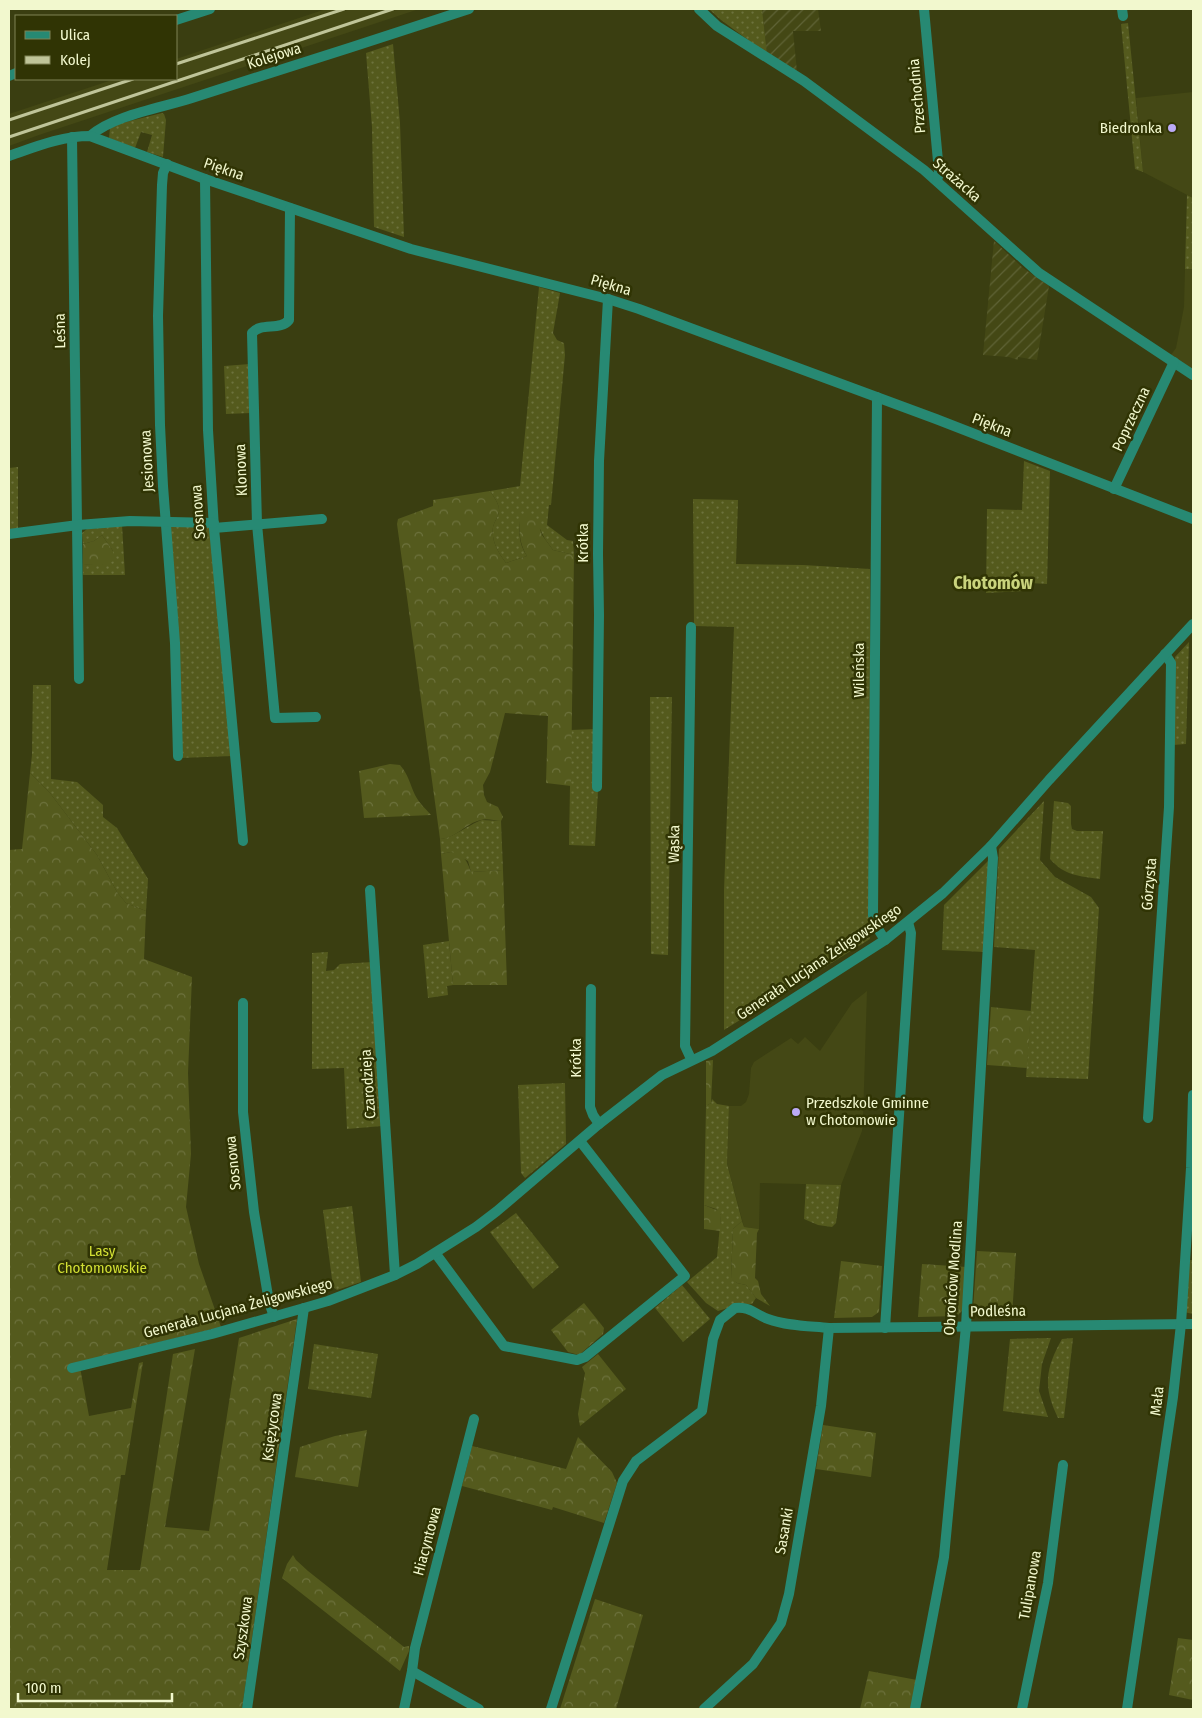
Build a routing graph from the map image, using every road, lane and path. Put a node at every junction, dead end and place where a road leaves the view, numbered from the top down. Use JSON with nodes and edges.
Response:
{"nodes":[{"id":1,"x":210,"y":9,"type":"edge"},
{"id":2,"x":470,"y":9,"type":"edge"},
{"id":3,"x":699,"y":9,"type":"edge"},
{"id":4,"x":924,"y":9,"type":"edge"},
{"id":5,"x":178,"y":19,"type":"edge"},
{"id":6,"x":90,"y":136,"type":"junction"},
{"id":7,"x":72,"y":137,"type":"junction"},
{"id":8,"x":9,"y":156,"type":"edge"},
{"id":9,"x":166,"y":164,"type":"junction"},
{"id":10,"x":205,"y":179,"type":"junction"},
{"id":11,"x":937,"y":181,"type":"junction"},
{"id":12,"x":290,"y":208,"type":"junction"},
{"id":13,"x":608,"y":299,"type":"junction"},
{"id":14,"x":1174,"y":362,"type":"junction"},
{"id":15,"x":1193,"y":375,"type":"edge"},
{"id":16,"x":877,"y":397,"type":"junction"},
{"id":17,"x":1114,"y":489,"type":"junction"},
{"id":18,"x":322,"y":519,"type":"dead end"},
{"id":19,"x":1193,"y":519,"type":"edge"},
{"id":20,"x":166,"y":522,"type":"junction"},
{"id":21,"x":257,"y":524,"type":"junction"},
{"id":22,"x":78,"y":525,"type":"junction"},
{"id":23,"x":214,"y":526,"type":"junction"},
{"id":24,"x":9,"y":534,"type":"edge"},
{"id":25,"x":1193,"y":624,"type":"edge"},
{"id":26,"x":691,"y":628,"type":"dead end"},
{"id":27,"x":1165,"y":654,"type":"junction"},
{"id":28,"x":79,"y":679,"type":"dead end"},
{"id":29,"x":316,"y":717,"type":"dead end"},
{"id":30,"x":178,"y":756,"type":"dead end"},
{"id":31,"x":597,"y":787,"type":"dead end"},
{"id":32,"x":242,"y":841,"type":"dead end"},
{"id":33,"x":991,"y":846,"type":"junction"},
{"id":34,"x":370,"y":890,"type":"dead end"},
{"id":35,"x":908,"y":922,"type":"junction"},
{"id":36,"x":885,"y":940,"type":"junction"},
{"id":37,"x":591,"y":989,"type":"dead end"},
{"id":38,"x":243,"y":1003,"type":"dead end"},
{"id":39,"x":691,"y":1059,"type":"junction"},
{"id":40,"x":1193,"y":1095,"type":"edge"},
{"id":41,"x":1148,"y":1118,"type":"dead end"},
{"id":42,"x":599,"y":1124,"type":"junction"},
{"id":43,"x":580,"y":1141,"type":"junction"},
{"id":44,"x":436,"y":1254,"type":"junction"},
{"id":45,"x":395,"y":1275,"type":"junction"},
{"id":46,"x":304,"y":1308,"type":"junction"},
{"id":47,"x":274,"y":1317,"type":"junction"},
{"id":48,"x":1181,"y":1324,"type":"junction"},
{"id":49,"x":1193,"y":1324,"type":"edge"},
{"id":50,"x":966,"y":1326,"type":"junction"},
{"id":51,"x":830,"y":1328,"type":"junction"},
{"id":52,"x":885,"y":1328,"type":"junction"},
{"id":53,"x":72,"y":1368,"type":"dead end"},
{"id":54,"x":474,"y":1419,"type":"dead end"},
{"id":55,"x":1063,"y":1465,"type":"dead end"},
{"id":56,"x":269,"y":1550,"type":"joint"},
{"id":57,"x":412,"y":1671,"type":"junction"},
{"id":58,"x":246,"y":1709,"type":"edge"},
{"id":59,"x":404,"y":1709,"type":"edge"},
{"id":60,"x":479,"y":1709,"type":"edge"},
{"id":61,"x":552,"y":1709,"type":"edge"},
{"id":62,"x":704,"y":1709,"type":"edge"},
{"id":63,"x":915,"y":1709,"type":"edge"},
{"id":64,"x":1022,"y":1709,"type":"edge"},
{"id":65,"x":1126,"y":1709,"type":"edge"}],
"edges":[{"from":1,"to":5,"type":"street"},
{"from":2,"to":6,"type":"street","name":"Kolejowa"},
{"from":3,"to":11,"type":"street","name":"Strażacka"},
{"from":4,"to":11,"type":"street","name":"Przechodnia"},
{"from":6,"to":7,"type":"street","name":"Piękna"},
{"from":6,"to":9,"type":"street","name":"Piękna"},
{"from":7,"to":8,"type":"street","name":"Piękna"},
{"from":7,"to":22,"type":"street","name":"Leśna"},
{"from":9,"to":10,"type":"street","name":"Piękna"},
{"from":9,"to":20,"type":"street","name":"Jesionowa"},
{"from":10,"to":12,"type":"street","name":"Piękna"},
{"from":10,"to":23,"type":"street","name":"Sosnowa"},
{"from":11,"to":14,"type":"street","name":"Strażacka"},
{"from":12,"to":13,"type":"street","name":"Piękna"},
{"from":12,"to":21,"type":"street","name":"Klonowa"},
{"from":13,"to":16,"type":"street","name":"Piękna"},
{"from":13,"to":31,"type":"street","name":"Krótka"},
{"from":14,"to":15,"type":"street","name":"Strażacka"},
{"from":14,"to":17,"type":"street","name":"Poprzeczna"},
{"from":16,"to":17,"type":"street","name":"Piękna"},
{"from":16,"to":36,"type":"street","name":"Wileńska"},
{"from":17,"to":19,"type":"street","name":"Piękna"},
{"from":18,"to":21,"type":"street"},
{"from":20,"to":22,"type":"street"},
{"from":20,"to":23,"type":"street"},
{"from":20,"to":30,"type":"street","name":"Jesionowa"},
{"from":21,"to":23,"type":"street"},
{"from":21,"to":29,"type":"street","name":"Klonowa"},
{"from":22,"to":24,"type":"street"},
{"from":22,"to":28,"type":"street","name":"Leśna"},
{"from":23,"to":32,"type":"street","name":"Sosnowa"},
{"from":25,"to":27,"type":"street","name":"Generała Lucjana Żeligowskiego"},
{"from":26,"to":39,"type":"street","name":"Wąska"},
{"from":27,"to":33,"type":"street","name":"Generała Lucjana Żeligowskiego"},
{"from":27,"to":41,"type":"street","name":"Górzysta"},
{"from":33,"to":35,"type":"street","name":"Generała Lucjana Żeligowskiego"},
{"from":33,"to":50,"type":"street","name":"Obrońców Modlina"},
{"from":34,"to":45,"type":"street","name":"Czarodzieja"},
{"from":35,"to":36,"type":"street","name":"Generała Lucjana Żeligowskiego"},
{"from":35,"to":52,"type":"street"},
{"from":36,"to":39,"type":"street","name":"Generała Lucjana Żeligowskiego"},
{"from":37,"to":42,"type":"street","name":"Krótka"},
{"from":38,"to":47,"type":"street","name":"Sosnowa"},
{"from":39,"to":42,"type":"street","name":"Generała Lucjana Żeligowskiego"},
{"from":40,"to":48,"type":"street","name":"Mała"},
{"from":42,"to":43,"type":"street","name":"Generała Lucjana Żeligowskiego"},
{"from":43,"to":44,"type":"street","name":"Generała Lucjana Żeligowskiego"},
{"from":43,"to":44,"type":"street"},
{"from":44,"to":45,"type":"street","name":"Generała Lucjana Żeligowskiego"},
{"from":45,"to":46,"type":"street","name":"Generała Lucjana Żeligowskiego"},
{"from":46,"to":47,"type":"street","name":"Generała Lucjana Żeligowskiego"},
{"from":46,"to":56,"type":"street","name":"Księżycowa"},
{"from":47,"to":53,"type":"street","name":"Generała Lucjana Żeligowskiego"},
{"from":48,"to":49,"type":"street","name":"Podleśna"},
{"from":48,"to":50,"type":"street","name":"Podleśna"},
{"from":48,"to":65,"type":"street","name":"Mała"},
{"from":50,"to":52,"type":"street","name":"Podleśna"},
{"from":50,"to":63,"type":"street","name":"Obrońców Modlina"},
{"from":51,"to":52,"type":"street","name":"Podleśna"},
{"from":51,"to":61,"type":"street","name":"Podleśna"},
{"from":51,"to":62,"type":"street","name":"Sasanki"},
{"from":54,"to":57,"type":"street","name":"Hiacyntowa"},
{"from":55,"to":64,"type":"street","name":"Tulipanowa"},
{"from":56,"to":58,"type":"street","name":"Szyszkowa"},
{"from":57,"to":59,"type":"street","name":"Hiacyntowa"},
{"from":57,"to":60,"type":"street"}]}
